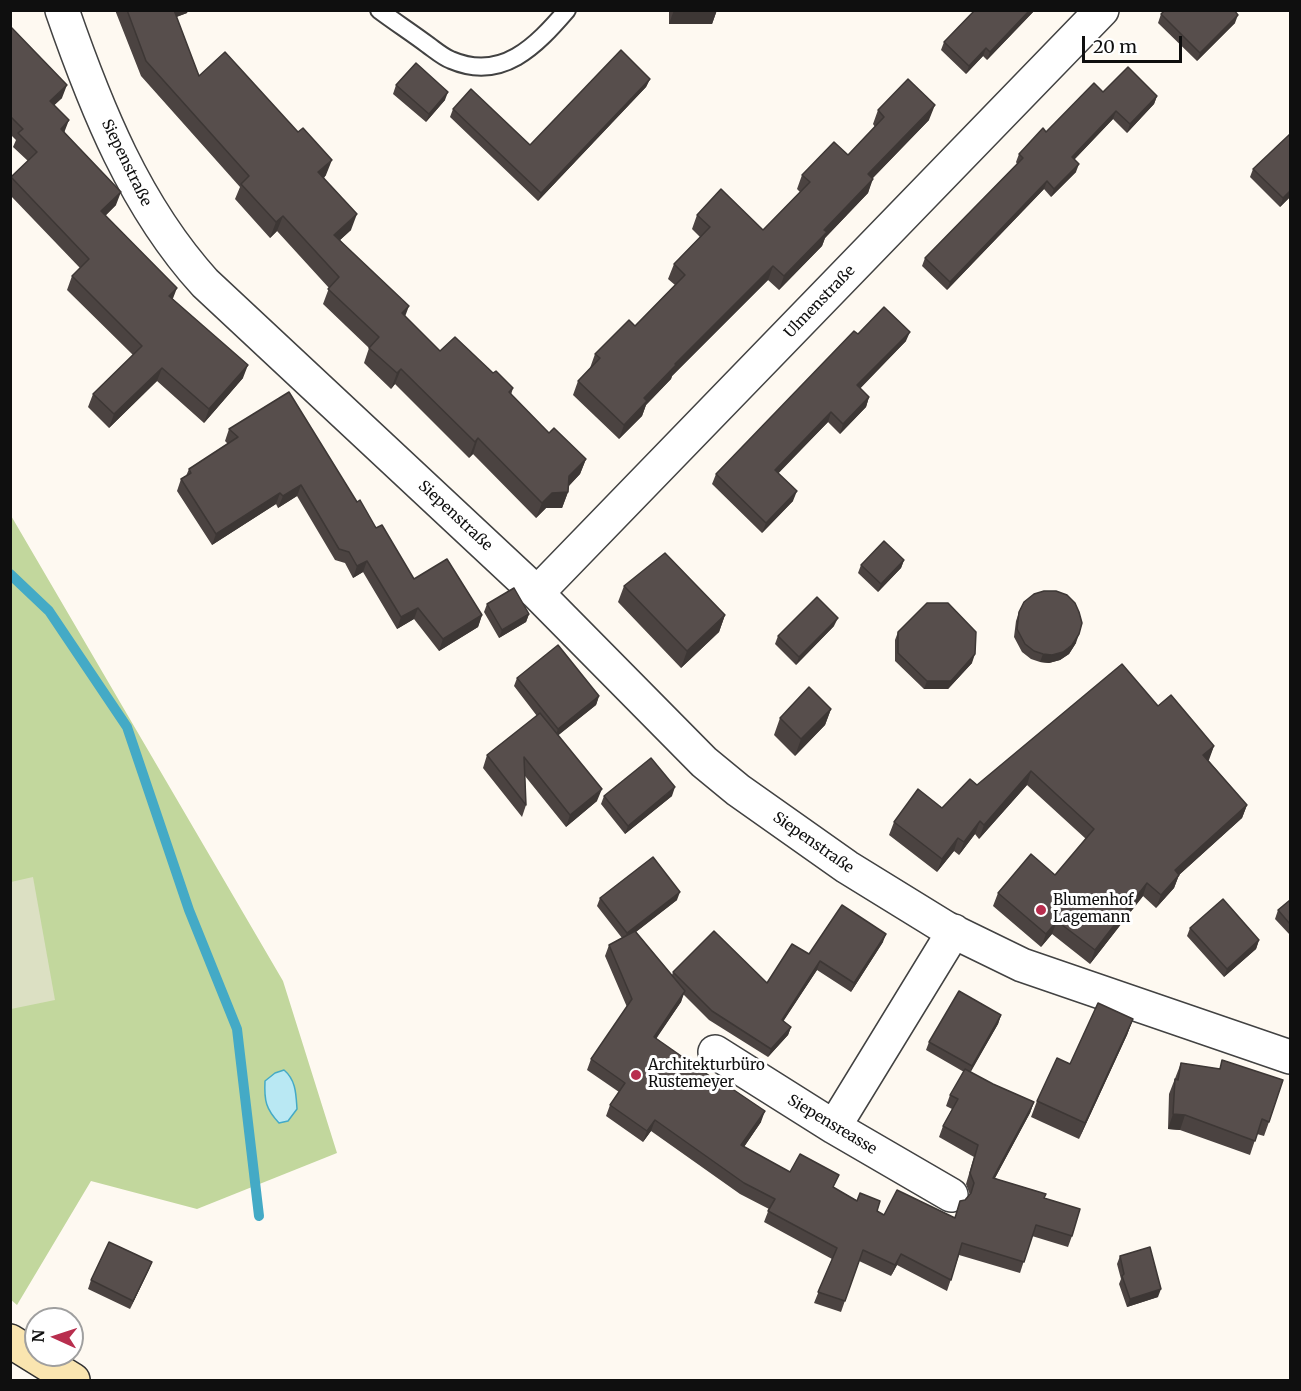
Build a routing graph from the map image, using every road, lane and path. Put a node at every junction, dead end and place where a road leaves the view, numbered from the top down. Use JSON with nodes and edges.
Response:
{"nodes":[{"id":1,"x":62,"y":10,"type":"edge"},
{"id":2,"x":379,"y":10,"type":"edge"},
{"id":3,"x":567,"y":10,"type":"edge"},
{"id":4,"x":1102,"y":10,"type":"edge"},
{"id":5,"x":537,"y":593,"type":"junction"},
{"id":6,"x":954,"y":931,"type":"junction"},
{"id":7,"x":715,"y":1052,"type":"dead end"},
{"id":8,"x":1290,"y":1057,"type":"edge"},
{"id":9,"x":834,"y":1127,"type":"junction"},
{"id":10,"x":951,"y":1195,"type":"dead end"},
{"id":11,"x":10,"y":1341,"type":"edge"},
{"id":12,"x":73,"y":1380,"type":"edge"}],
"edges":[{"from":1,"to":5,"type":"street","name":"Siepenstraße"},
{"from":2,"to":3,"type":"lane"},
{"from":4,"to":5,"type":"street","name":"Ulmenstraße"},
{"from":5,"to":6,"type":"street","name":"Siepenstraße"},
{"from":6,"to":8,"type":"street","name":"Siepenstraße"},
{"from":6,"to":9,"type":"street"},
{"from":7,"to":9,"type":"street","name":"Siepensreasse"},
{"from":9,"to":10,"type":"street","name":"Siepensreasse"},
{"from":11,"to":12,"type":"main road"}]}
